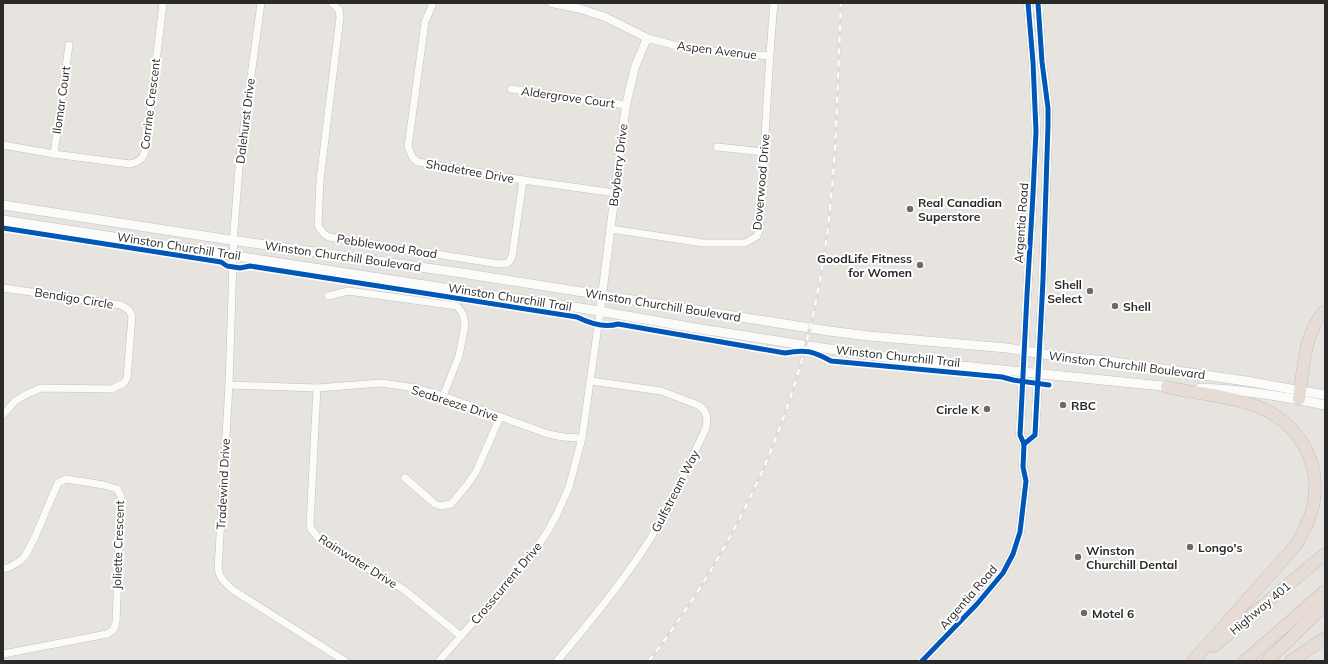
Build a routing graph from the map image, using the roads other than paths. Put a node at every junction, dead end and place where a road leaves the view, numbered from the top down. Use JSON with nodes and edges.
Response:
{"nodes":[{"id":1,"x":163,"y":3,"type":"edge"},
{"id":2,"x":261,"y":3,"type":"edge"},
{"id":3,"x":332,"y":3,"type":"edge"},
{"id":4,"x":433,"y":3,"type":"edge"},
{"id":5,"x":552,"y":3,"type":"edge"},
{"id":6,"x":774,"y":3,"type":"edge"},
{"id":7,"x":1028,"y":3,"type":"edge"},
{"id":8,"x":1038,"y":3,"type":"edge"},
{"id":9,"x":647,"y":38,"type":"junction"},
{"id":10,"x":69,"y":45,"type":"dead end"},
{"id":11,"x":769,"y":56,"type":"junction"},
{"id":12,"x":511,"y":89,"type":"dead end"},
{"id":13,"x":626,"y":105,"type":"junction"},
{"id":14,"x":3,"y":145,"type":"edge"},
{"id":15,"x":717,"y":147,"type":"dead end"},
{"id":16,"x":765,"y":152,"type":"junction"},
{"id":17,"x":54,"y":154,"type":"junction"},
{"id":18,"x":523,"y":180,"type":"junction"},
{"id":19,"x":615,"y":193,"type":"junction"},
{"id":20,"x":3,"y":205,"type":"edge"},
{"id":21,"x":3,"y":220,"type":"edge"},
{"id":22,"x":610,"y":229,"type":"junction"},
{"id":23,"x":233,"y":240,"type":"junction"},
{"id":24,"x":233,"y":255,"type":"junction"},
{"id":25,"x":3,"y":288,"type":"edge"},
{"id":26,"x":602,"y":295,"type":"junction"},
{"id":27,"x":328,"y":296,"type":"dead end"},
{"id":28,"x":1325,"y":311,"type":"edge"},
{"id":29,"x":600,"y":312,"type":"junction"},
{"id":30,"x":1024,"y":351,"type":"junction"},
{"id":31,"x":1039,"y":353,"type":"junction"},
{"id":32,"x":1023,"y":372,"type":"junction"},
{"id":33,"x":1038,"y":374,"type":"junction"},
{"id":34,"x":591,"y":381,"type":"junction"},
{"id":35,"x":229,"y":385,"type":"junction"},
{"id":36,"x":1167,"y":387,"type":"junction"},
{"id":37,"x":317,"y":388,"type":"junction"},
{"id":38,"x":1300,"y":394,"type":"junction"},
{"id":39,"x":1325,"y":395,"type":"edge"},
{"id":40,"x":444,"y":396,"type":"junction"},
{"id":41,"x":1325,"y":405,"type":"edge"},
{"id":42,"x":3,"y":415,"type":"edge"},
{"id":43,"x":500,"y":417,"type":"junction"},
{"id":44,"x":582,"y":438,"type":"junction"},
{"id":45,"x":1024,"y":444,"type":"junction"},
{"id":46,"x":405,"y":478,"type":"dead end"},
{"id":47,"x":1325,"y":554,"type":"edge"},
{"id":48,"x":3,"y":569,"type":"edge"},
{"id":49,"x":1325,"y":591,"type":"edge"},
{"id":50,"x":1325,"y":605,"type":"edge"},
{"id":51,"x":461,"y":636,"type":"junction"},
{"id":52,"x":1325,"y":638,"type":"edge"},
{"id":53,"x":3,"y":654,"type":"edge"},
{"id":54,"x":345,"y":661,"type":"edge"},
{"id":55,"x":439,"y":661,"type":"edge"},
{"id":56,"x":558,"y":661,"type":"edge"},
{"id":57,"x":922,"y":661,"type":"edge"},
{"id":58,"x":1194,"y":661,"type":"edge"},
{"id":59,"x":1245,"y":661,"type":"edge"},
{"id":60,"x":1267,"y":661,"type":"edge"},
{"id":61,"x":1291,"y":661,"type":"edge"}],
"edges":[{"from":1,"to":17,"type":"street","name":"Corrine Crescent"},
{"from":2,"to":23,"type":"street","name":"Dalehurst Drive"},
{"from":3,"to":18,"type":"street","name":"Pebblewood Road"},
{"from":4,"to":18,"type":"street","name":"Shadetree Drive"},
{"from":5,"to":9,"type":"street","name":"Aspen Avenue"},
{"from":6,"to":11,"type":"street","name":"Doverwood Drive"},
{"from":7,"to":30,"type":"street","name":"Argentia Road"},
{"from":8,"to":31,"type":"street","name":"Argentia Road"},
{"from":9,"to":11,"type":"street","name":"Aspen Avenue"},
{"from":9,"to":13,"type":"street","name":"Bayberry Drive"},
{"from":10,"to":17,"type":"street","name":"Ilomar Court"},
{"from":11,"to":16,"type":"street","name":"Doverwood Drive"},
{"from":12,"to":13,"type":"street","name":"Aldergrove Court"},
{"from":13,"to":19,"type":"street","name":"Bayberry Drive"},
{"from":14,"to":17,"type":"street","name":"Corrine Crescent"},
{"from":15,"to":16,"type":"street"},
{"from":16,"to":22,"type":"street","name":"Doverwood Drive"},
{"from":18,"to":19,"type":"street","name":"Shadetree Drive"},
{"from":19,"to":22,"type":"street","name":"Bayberry Drive"},
{"from":20,"to":23,"type":"main road","name":"Winston Churchill Boulevard"},
{"from":21,"to":24,"type":"main road","name":"Winston Churchill Boulevard"},
{"from":22,"to":26,"type":"street","name":"Bayberry Drive"},
{"from":23,"to":24,"type":"street","name":"Tradewind Drive"},
{"from":23,"to":26,"type":"main road","name":"Winston Churchill Boulevard"},
{"from":24,"to":29,"type":"main road","name":"Winston Churchill Boulevard"},
{"from":24,"to":35,"type":"street","name":"Tradewind Drive"},
{"from":25,"to":42,"type":"street","name":"Bendigo Circle"},
{"from":26,"to":29,"type":"street","name":"Bayberry Drive"},
{"from":26,"to":30,"type":"main road","name":"Winston Churchill Boulevard"},
{"from":27,"to":40,"type":"street"},
{"from":28,"to":38,"type":"highway"},
{"from":29,"to":32,"type":"main road","name":"Winston Churchill Boulevard"},
{"from":29,"to":34,"type":"street","name":"Crosscurrent Drive"},
{"from":30,"to":31,"type":"main road","name":"Winston Churchill Boulevard"},
{"from":30,"to":32,"type":"street","name":"Argentia Road"},
{"from":31,"to":33,"type":"street","name":"Argentia Road"},
{"from":31,"to":38,"type":"main road","name":"Winston Churchill Boulevard"},
{"from":32,"to":33,"type":"main road","name":"Winston Churchill Boulevard"},
{"from":32,"to":45,"type":"street","name":"Argentia Road"},
{"from":33,"to":36,"type":"main road","name":"Winston Churchill Boulevard"},
{"from":33,"to":45,"type":"street","name":"Argentia Road"},
{"from":34,"to":44,"type":"street","name":"Crosscurrent Drive"},
{"from":34,"to":56,"type":"street","name":"Gulfstream Way"},
{"from":35,"to":37,"type":"street","name":"Seabreeze Drive"},
{"from":35,"to":54,"type":"street","name":"Tradewind Drive"},
{"from":36,"to":38,"type":"main road","name":"Winston Churchill Boulevard"},
{"from":36,"to":58,"type":"highway"},
{"from":37,"to":40,"type":"street","name":"Seabreeze Drive"},
{"from":37,"to":51,"type":"street","name":"Rainwater Drive"},
{"from":38,"to":39,"type":"main road","name":"Winston Churchill Boulevard"},
{"from":38,"to":41,"type":"main road","name":"Winston Churchill Boulevard"},
{"from":40,"to":43,"type":"street","name":"Seabreeze Drive"},
{"from":43,"to":44,"type":"street","name":"Seabreeze Drive"},
{"from":43,"to":46,"type":"street"},
{"from":44,"to":51,"type":"street","name":"Crosscurrent Drive"},
{"from":45,"to":57,"type":"street","name":"Argentia Road"},
{"from":47,"to":58,"type":"highway","name":"Highway 401"},
{"from":48,"to":53,"type":"street","name":"Joliette Crescent"},
{"from":49,"to":59,"type":"highway"},
{"from":50,"to":60,"type":"highway"},
{"from":51,"to":55,"type":"street","name":"Crosscurrent Drive"},
{"from":52,"to":61,"type":"highway"}]}
